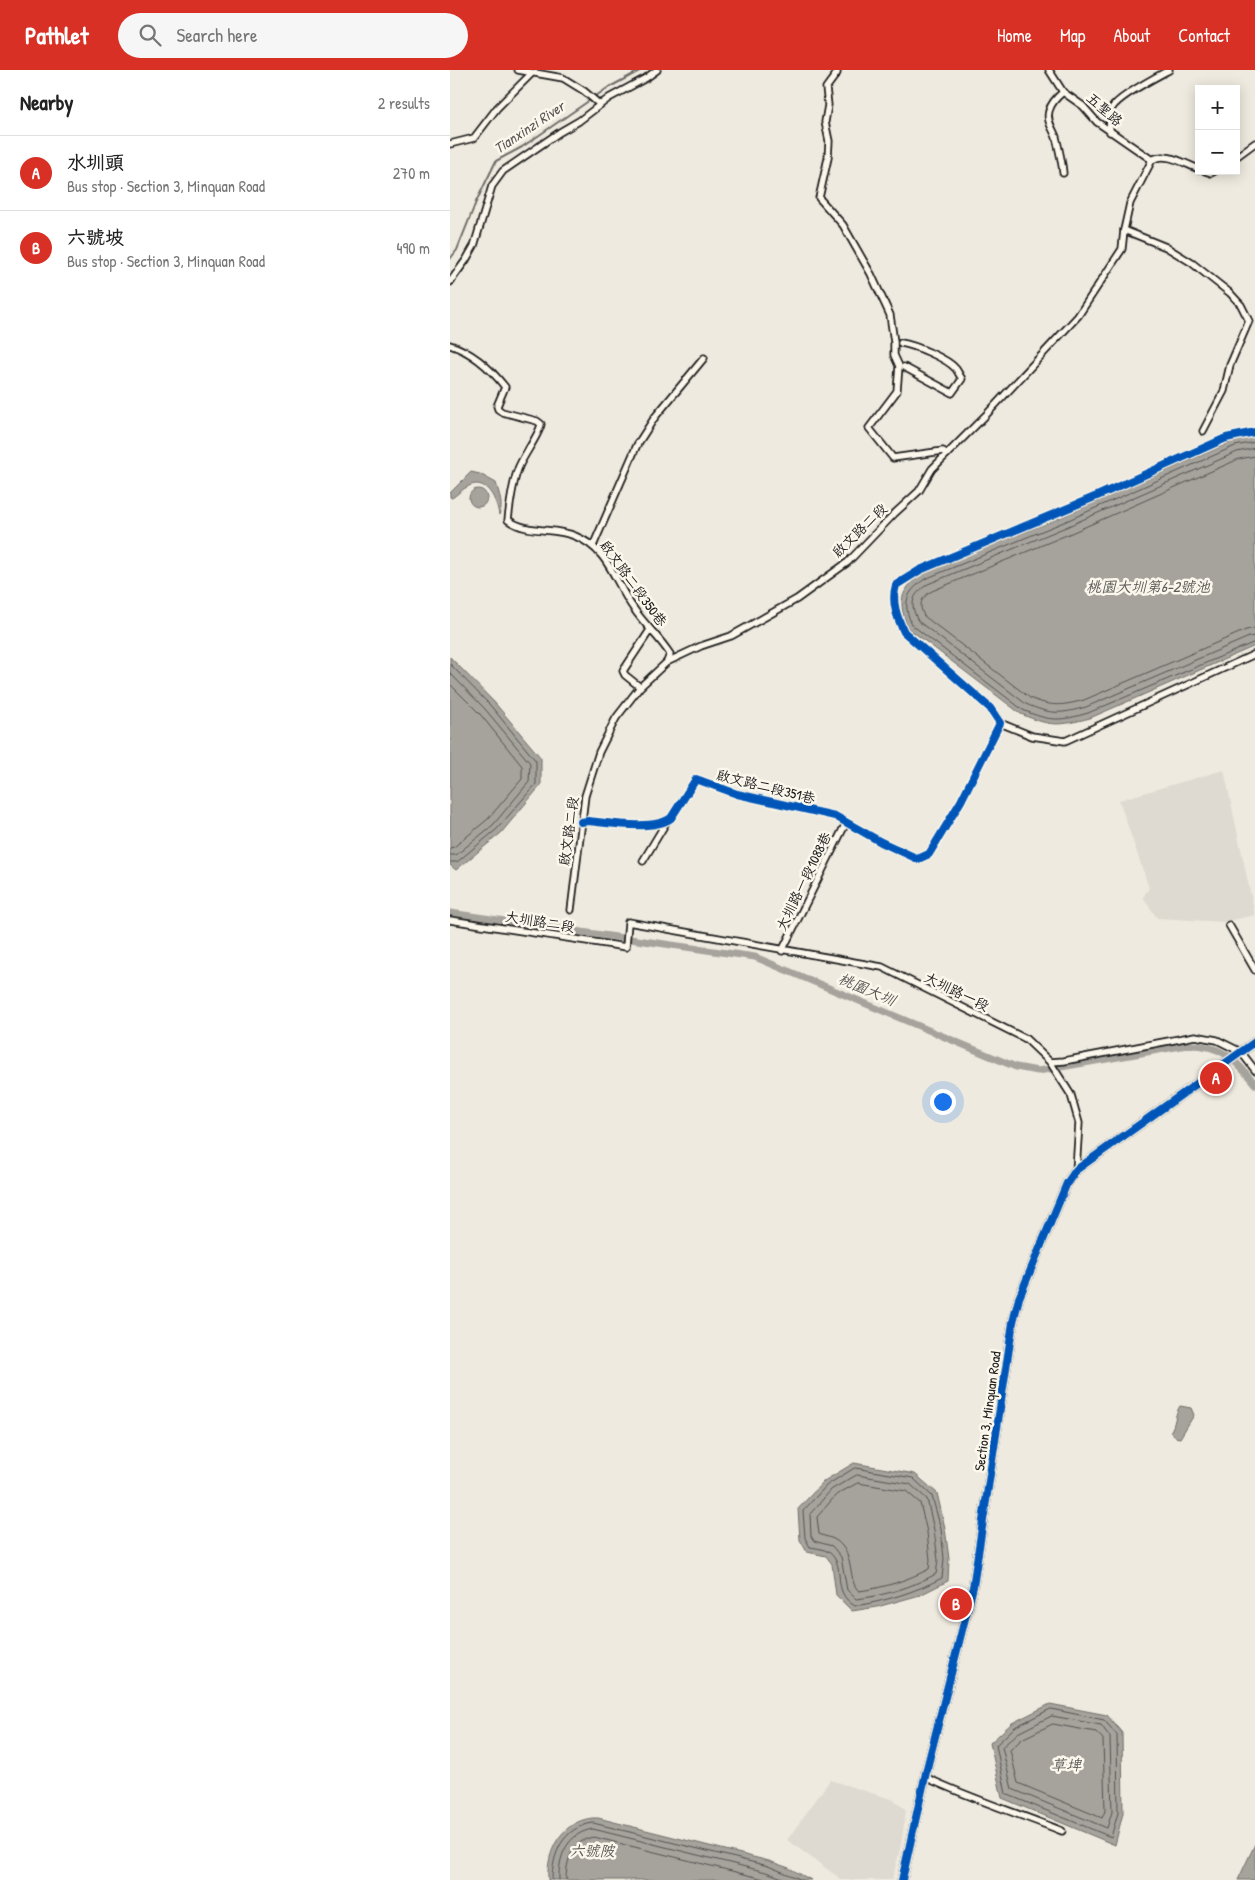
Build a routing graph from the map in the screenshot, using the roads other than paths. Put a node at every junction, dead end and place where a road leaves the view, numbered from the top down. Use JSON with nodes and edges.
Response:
{"nodes":[{"id":1,"x":518,"y":70,"type":"edge"},
{"id":2,"x":657,"y":70,"type":"edge"},
{"id":3,"x":837,"y":70,"type":"edge"},
{"id":4,"x":1049,"y":70,"type":"edge"},
{"id":5,"x":1169,"y":70,"type":"edge"},
{"id":6,"x":532,"y":72,"type":"junction"},
{"id":7,"x":1063,"y":92,"type":"junction"},
{"id":8,"x":599,"y":104,"type":"junction"},
{"id":9,"x":1110,"y":132,"type":"junction"},
{"id":10,"x":1255,"y":143,"type":"edge"},
{"id":11,"x":450,"y":144,"type":"edge"},
{"id":12,"x":1240,"y":154,"type":"edge"},
{"id":13,"x":1152,"y":160,"type":"junction"},
{"id":14,"x":1195,"y":168,"type":"edge"},
{"id":15,"x":1063,"y":172,"type":"dead end"},
{"id":16,"x":1124,"y":230,"type":"junction"},
{"id":17,"x":450,"y":282,"type":"edge"},
{"id":18,"x":901,"y":343,"type":"dead end"},
{"id":19,"x":450,"y":345,"type":"edge"},
{"id":20,"x":704,"y":358,"type":"dead end"},
{"id":21,"x":904,"y":367,"type":"dead end"},
{"id":22,"x":1203,"y":431,"type":"dead end"},
{"id":23,"x":1255,"y":432,"type":"edge"},
{"id":24,"x":947,"y":454,"type":"junction"},
{"id":25,"x":593,"y":546,"type":"junction"},
{"id":26,"x":650,"y":630,"type":"junction"},
{"id":27,"x":1255,"y":654,"type":"edge"},
{"id":28,"x":668,"y":662,"type":"junction"},
{"id":29,"x":640,"y":687,"type":"junction"},
{"id":30,"x":1000,"y":723,"type":"junction"},
{"id":31,"x":667,"y":821,"type":"junction"},
{"id":32,"x":581,"y":822,"type":"junction"},
{"id":33,"x":846,"y":823,"type":"junction"},
{"id":34,"x":643,"y":861,"type":"dead end"},
{"id":35,"x":571,"y":910,"type":"dead end"},
{"id":36,"x":450,"y":920,"type":"edge"},
{"id":37,"x":628,"y":922,"type":"joint"},
{"id":38,"x":1229,"y":925,"type":"dead end"},
{"id":39,"x":782,"y":951,"type":"junction"},
{"id":40,"x":1255,"y":970,"type":"edge"},
{"id":41,"x":1255,"y":1042,"type":"edge"},
{"id":42,"x":1241,"y":1052,"type":"junction"},
{"id":43,"x":1051,"y":1063,"type":"junction"},
{"id":44,"x":1255,"y":1070,"type":"edge"},
{"id":45,"x":1076,"y":1170,"type":"junction"},
{"id":46,"x":925,"y":1777,"type":"junction"},
{"id":47,"x":1062,"y":1831,"type":"dead end"},
{"id":48,"x":902,"y":1880,"type":"edge"}],
"edges":[{"from":1,"to":6,"type":"street"},
{"from":2,"to":8,"type":"street"},
{"from":3,"to":24,"type":"street"},
{"from":4,"to":7,"type":"street","name":"五聖路"},
{"from":5,"to":9,"type":"street"},
{"from":6,"to":8,"type":"street"},
{"from":6,"to":11,"type":"street"},
{"from":7,"to":9,"type":"street","name":"五聖路"},
{"from":7,"to":15,"type":"street"},
{"from":8,"to":17,"type":"street"},
{"from":9,"to":13,"type":"street","name":"五聖路"},
{"from":10,"to":12,"type":"street"},
{"from":13,"to":14,"type":"street"},
{"from":13,"to":16,"type":"street","name":"啟文路二段"},
{"from":16,"to":22,"type":"street"},
{"from":16,"to":24,"type":"street","name":"啟文路二段"},
{"from":18,"to":21,"type":"street"},
{"from":19,"to":25,"type":"street","name":"啟文路二段350巷"},
{"from":20,"to":25,"type":"street"},
{"from":23,"to":30,"type":"street"},
{"from":24,"to":28,"type":"street","name":"啟文路二段"},
{"from":25,"to":26,"type":"street","name":"啟文路二段350巷"},
{"from":26,"to":28,"type":"street","name":"啟文路二段350巷"},
{"from":26,"to":29,"type":"street"},
{"from":27,"to":30,"type":"street"},
{"from":28,"to":29,"type":"street","name":"啟文路二段"},
{"from":29,"to":32,"type":"street","name":"啟文路二段"},
{"from":30,"to":33,"type":"street"},
{"from":31,"to":32,"type":"street"},
{"from":31,"to":33,"type":"street","name":"啟文路二段351巷"},
{"from":31,"to":34,"type":"street"},
{"from":32,"to":35,"type":"street","name":"啟文路二段"},
{"from":33,"to":39,"type":"street","name":"大圳路一段1088巷"},
{"from":36,"to":37,"type":"street","name":"大圳路二段"},
{"from":37,"to":39,"type":"street","name":"大圳路一段"},
{"from":38,"to":40,"type":"street"},
{"from":39,"to":43,"type":"street","name":"大圳路一段"},
{"from":41,"to":42,"type":"street","name":"Section 3, Minquan Road"},
{"from":42,"to":43,"type":"street"},
{"from":42,"to":44,"type":"street"},
{"from":42,"to":45,"type":"street","name":"Section 3, Minquan Road"},
{"from":43,"to":45,"type":"street","name":"大圳路一段"},
{"from":45,"to":46,"type":"street","name":"Section 3, Minquan Road"},
{"from":46,"to":47,"type":"street"},
{"from":46,"to":48,"type":"street","name":"Section 3, Minquan Road"}]}
